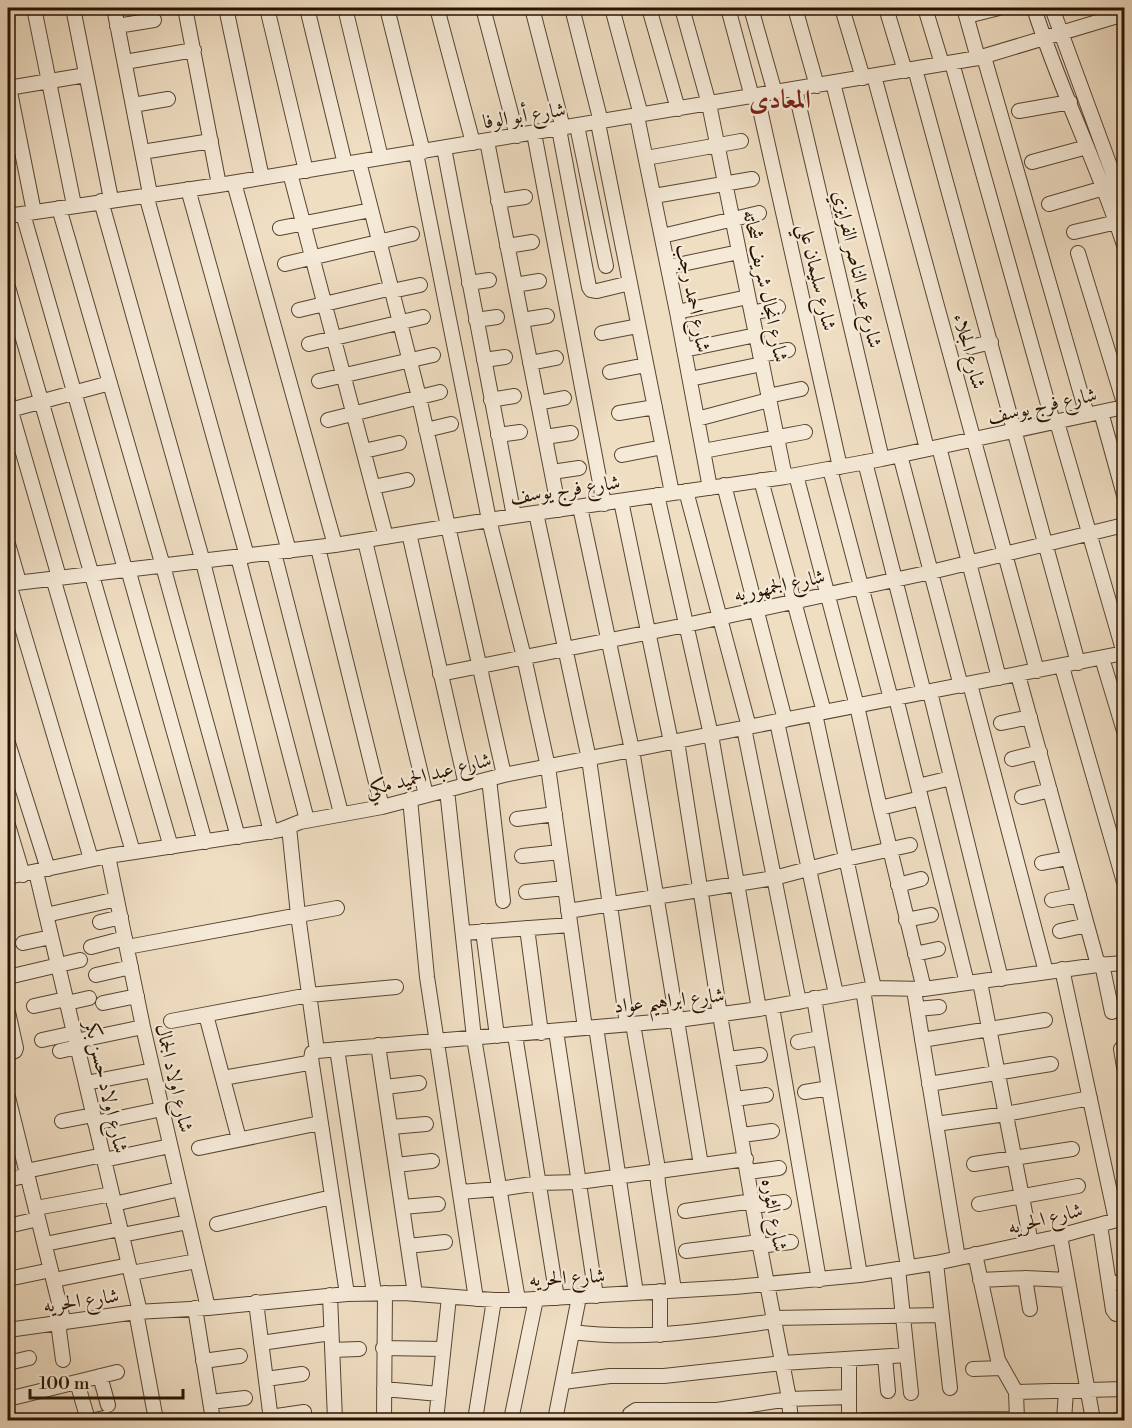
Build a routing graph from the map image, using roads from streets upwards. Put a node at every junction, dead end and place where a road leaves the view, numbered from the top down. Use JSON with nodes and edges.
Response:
{"nodes":[{"id":1,"x":34,"y":8,"type":"edge"},
{"id":2,"x":73,"y":8,"type":"edge"},
{"id":3,"x":114,"y":8,"type":"edge"},
{"id":4,"x":185,"y":8,"type":"edge"},
{"id":5,"x":226,"y":8,"type":"edge"},
{"id":6,"x":267,"y":8,"type":"edge"},
{"id":7,"x":307,"y":8,"type":"edge"},
{"id":8,"x":345,"y":8,"type":"edge"},
{"id":9,"x":387,"y":8,"type":"edge"},
{"id":10,"x":437,"y":8,"type":"edge"},
{"id":11,"x":483,"y":8,"type":"edge"},
{"id":12,"x":532,"y":8,"type":"edge"},
{"id":13,"x":572,"y":8,"type":"edge"},
{"id":14,"x":612,"y":8,"type":"edge"},
{"id":15,"x":649,"y":8,"type":"edge"},
{"id":16,"x":682,"y":8,"type":"edge"},
{"id":17,"x":728,"y":8,"type":"edge"},
{"id":18,"x":751,"y":8,"type":"edge"},
{"id":19,"x":795,"y":8,"type":"edge"},
{"id":20,"x":842,"y":8,"type":"edge"},
{"id":21,"x":886,"y":8,"type":"edge"},
{"id":22,"x":925,"y":8,"type":"edge"},
{"id":23,"x":999,"y":8,"type":"edge"},
{"id":24,"x":1034,"y":8,"type":"edge"},
{"id":25,"x":1052,"y":8,"type":"edge"},
{"id":26,"x":966,"y":12,"type":"edge"},
{"id":27,"x":1125,"y":14,"type":"edge"},
{"id":28,"x":154,"y":20,"type":"dead end"},
{"id":29,"x":117,"y":26,"type":"junction"},
{"id":30,"x":1062,"y":33,"type":"junction"},
{"id":31,"x":1044,"y":40,"type":"junction"},
{"id":32,"x":194,"y":50,"type":"junction"},
{"id":33,"x":981,"y":58,"type":"junction"},
{"id":34,"x":125,"y":62,"type":"junction"},
{"id":35,"x":947,"y":64,"type":"junction"},
{"id":36,"x":910,"y":70,"type":"junction"},
{"id":37,"x":86,"y":75,"type":"junction"},
{"id":38,"x":868,"y":77,"type":"junction"},
{"id":39,"x":49,"y":82,"type":"junction"},
{"id":40,"x":833,"y":83,"type":"junction"},
{"id":41,"x":8,"y":86,"type":"edge"},
{"id":42,"x":817,"y":86,"type":"junction"},
{"id":43,"x":795,"y":89,"type":"junction"},
{"id":44,"x":775,"y":93,"type":"junction"},
{"id":45,"x":754,"y":96,"type":"junction"},
{"id":46,"x":168,"y":99,"type":"dead end"},
{"id":47,"x":1070,"y":102,"type":"junction"},
{"id":48,"x":709,"y":104,"type":"junction"},
{"id":49,"x":133,"y":105,"type":"junction"},
{"id":50,"x":678,"y":109,"type":"junction"},
{"id":51,"x":1019,"y":111,"type":"dead end"},
{"id":52,"x":639,"y":116,"type":"junction"},
{"id":53,"x":599,"y":122,"type":"junction"},
{"id":54,"x":566,"y":128,"type":"junction"},
{"id":55,"x":534,"y":133,"type":"junction"},
{"id":56,"x":517,"y":136,"type":"junction"},
{"id":57,"x":211,"y":141,"type":"junction"},
{"id":58,"x":741,"y":141,"type":"dead end"},
{"id":59,"x":480,"y":142,"type":"junction"},
{"id":60,"x":717,"y":145,"type":"junction"},
{"id":61,"x":1087,"y":147,"type":"junction"},
{"id":62,"x":444,"y":148,"type":"junction"},
{"id":63,"x":142,"y":152,"type":"junction"},
{"id":64,"x":419,"y":152,"type":"junction"},
{"id":65,"x":381,"y":158,"type":"junction"},
{"id":66,"x":646,"y":158,"type":"junction"},
{"id":67,"x":359,"y":162,"type":"junction"},
{"id":68,"x":1032,"y":162,"type":"dead end"},
{"id":69,"x":345,"y":164,"type":"junction"},
{"id":70,"x":306,"y":171,"type":"junction"},
{"id":71,"x":290,"y":173,"type":"junction"},
{"id":72,"x":262,"y":178,"type":"junction"},
{"id":73,"x":752,"y":179,"type":"dead end"},
{"id":74,"x":1111,"y":180,"type":"edge"},
{"id":75,"x":234,"y":183,"type":"junction"},
{"id":76,"x":725,"y":183,"type":"junction"},
{"id":77,"x":219,"y":185,"type":"junction"},
{"id":78,"x":189,"y":189,"type":"junction"},
{"id":79,"x":148,"y":194,"type":"junction"},
{"id":80,"x":654,"y":196,"type":"junction"},
{"id":81,"x":525,"y":197,"type":"dead end"},
{"id":82,"x":106,"y":200,"type":"junction"},
{"id":83,"x":498,"y":201,"type":"junction"},
{"id":84,"x":1049,"y":204,"type":"dead end"},
{"id":85,"x":1125,"y":204,"type":"edge"},
{"id":86,"x":74,"y":205,"type":"junction"},
{"id":87,"x":59,"y":208,"type":"junction"},
{"id":88,"x":371,"y":210,"type":"junction"},
{"id":89,"x":28,"y":213,"type":"junction"},
{"id":90,"x":759,"y":213,"type":"dead end"},
{"id":91,"x":8,"y":216,"type":"edge"},
{"id":92,"x":732,"y":219,"type":"junction"},
{"id":93,"x":1117,"y":222,"type":"junction"},
{"id":94,"x":304,"y":223,"type":"junction"},
{"id":95,"x":280,"y":228,"type":"dead end"},
{"id":96,"x":1074,"y":232,"type":"dead end"},
{"id":97,"x":412,"y":234,"type":"dead end"},
{"id":98,"x":662,"y":236,"type":"junction"},
{"id":99,"x":380,"y":242,"type":"junction"},
{"id":100,"x":532,"y":242,"type":"dead end"},
{"id":101,"x":1125,"y":245,"type":"edge"},
{"id":102,"x":507,"y":246,"type":"junction"},
{"id":103,"x":739,"y":252,"type":"junction"},
{"id":104,"x":1078,"y":253,"type":"dead end"},
{"id":105,"x":313,"y":257,"type":"junction"},
{"id":106,"x":285,"y":264,"type":"dead end"},
{"id":107,"x":606,"y":266,"type":"dead end"},
{"id":108,"x":668,"y":267,"type":"junction"},
{"id":109,"x":489,"y":280,"type":"dead end"},
{"id":110,"x":540,"y":280,"type":"dead end"},
{"id":111,"x":469,"y":283,"type":"junction"},
{"id":112,"x":630,"y":283,"type":"junction"},
{"id":113,"x":420,"y":285,"type":"dead end"},
{"id":114,"x":515,"y":285,"type":"junction"},
{"id":115,"x":8,"y":287,"type":"edge"},
{"id":116,"x":392,"y":290,"type":"junction"},
{"id":117,"x":748,"y":297,"type":"junction"},
{"id":118,"x":326,"y":303,"type":"junction"},
{"id":119,"x":778,"y":307,"type":"dead end"},
{"id":120,"x":299,"y":310,"type":"dead end"},
{"id":121,"x":677,"y":312,"type":"junction"},
{"id":122,"x":752,"y":313,"type":"junction"},
{"id":123,"x":423,"y":316,"type":"dead end"},
{"id":124,"x":547,"y":316,"type":"dead end"},
{"id":125,"x":497,"y":317,"type":"dead end"},
{"id":126,"x":476,"y":320,"type":"junction"},
{"id":127,"x":522,"y":320,"type":"junction"},
{"id":128,"x":400,"y":322,"type":"junction"},
{"id":129,"x":639,"y":326,"type":"junction"},
{"id":130,"x":602,"y":333,"type":"dead end"},
{"id":131,"x":756,"y":335,"type":"junction"},
{"id":132,"x":335,"y":338,"type":"junction"},
{"id":133,"x":991,"y":342,"type":"junction"},
{"id":134,"x":309,"y":344,"type":"dead end"},
{"id":135,"x":971,"y":347,"type":"dead end"},
{"id":136,"x":684,"y":350,"type":"junction"},
{"id":137,"x":788,"y":350,"type":"dead end"},
{"id":138,"x":433,"y":355,"type":"dead end"},
{"id":139,"x":505,"y":357,"type":"dead end"},
{"id":140,"x":556,"y":358,"type":"dead end"},
{"id":141,"x":410,"y":360,"type":"junction"},
{"id":142,"x":484,"y":360,"type":"junction"},
{"id":143,"x":761,"y":360,"type":"junction"},
{"id":144,"x":530,"y":363,"type":"junction"},
{"id":145,"x":646,"y":366,"type":"junction"},
{"id":146,"x":610,"y":372,"type":"dead end"},
{"id":147,"x":345,"y":375,"type":"junction"},
{"id":148,"x":690,"y":380,"type":"junction"},
{"id":149,"x":319,"y":381,"type":"dead end"},
{"id":150,"x":110,"y":383,"type":"junction"},
{"id":151,"x":801,"y":389,"type":"dead end"},
{"id":152,"x":440,"y":392,"type":"dead end"},
{"id":153,"x":74,"y":393,"type":"junction"},
{"id":154,"x":514,"y":396,"type":"dead end"},
{"id":155,"x":419,"y":397,"type":"junction"},
{"id":156,"x":564,"y":398,"type":"dead end"},
{"id":157,"x":769,"y":398,"type":"junction"},
{"id":158,"x":491,"y":400,"type":"junction"},
{"id":159,"x":41,"y":402,"type":"junction"},
{"id":160,"x":538,"y":403,"type":"junction"},
{"id":161,"x":1125,"y":405,"type":"edge"},
{"id":162,"x":9,"y":406,"type":"edge"},
{"id":163,"x":655,"y":407,"type":"junction"},
{"id":164,"x":355,"y":413,"type":"junction"},
{"id":165,"x":619,"y":413,"type":"dead end"},
{"id":166,"x":1094,"y":413,"type":"junction"},
{"id":167,"x":697,"y":419,"type":"junction"},
{"id":168,"x":328,"y":420,"type":"dead end"},
{"id":169,"x":1055,"y":422,"type":"junction"},
{"id":170,"x":451,"y":424,"type":"dead end"},
{"id":171,"x":426,"y":430,"type":"junction"},
{"id":172,"x":1015,"y":430,"type":"junction"},
{"id":173,"x":520,"y":432,"type":"dead end"},
{"id":174,"x":805,"y":432,"type":"dead end"},
{"id":175,"x":571,"y":433,"type":"dead end"},
{"id":176,"x":498,"y":435,"type":"junction"},
{"id":177,"x":545,"y":437,"type":"junction"},
{"id":178,"x":777,"y":437,"type":"junction"},
{"id":179,"x":974,"y":439,"type":"junction"},
{"id":180,"x":399,"y":443,"type":"dead end"},
{"id":181,"x":663,"y":447,"type":"junction"},
{"id":182,"x":933,"y":448,"type":"junction"},
{"id":183,"x":364,"y":451,"type":"junction"},
{"id":184,"x":703,"y":451,"type":"junction"},
{"id":185,"x":622,"y":455,"type":"dead end"},
{"id":186,"x":900,"y":455,"type":"junction"},
{"id":187,"x":882,"y":459,"type":"junction"},
{"id":188,"x":865,"y":462,"type":"junction"},
{"id":189,"x":579,"y":468,"type":"dead end"},
{"id":190,"x":835,"y":468,"type":"junction"},
{"id":191,"x":552,"y":472,"type":"junction"},
{"id":192,"x":791,"y":476,"type":"junction"},
{"id":193,"x":407,"y":480,"type":"dead end"},
{"id":194,"x":761,"y":480,"type":"junction"},
{"id":195,"x":724,"y":485,"type":"junction"},
{"id":196,"x":373,"y":486,"type":"junction"},
{"id":197,"x":710,"y":488,"type":"junction"},
{"id":198,"x":679,"y":492,"type":"junction"},
{"id":199,"x":657,"y":495,"type":"junction"},
{"id":200,"x":1125,"y":495,"type":"edge"},
{"id":201,"x":621,"y":501,"type":"junction"},
{"id":202,"x":604,"y":504,"type":"junction"},
{"id":203,"x":580,"y":507,"type":"junction"},
{"id":204,"x":559,"y":510,"type":"junction"},
{"id":205,"x":536,"y":513,"type":"junction"},
{"id":206,"x":514,"y":516,"type":"junction"},
{"id":207,"x":489,"y":520,"type":"junction"},
{"id":208,"x":1125,"y":525,"type":"edge"},
{"id":209,"x":449,"y":527,"type":"junction"},
{"id":210,"x":409,"y":533,"type":"junction"},
{"id":211,"x":1089,"y":534,"type":"junction"},
{"id":212,"x":386,"y":537,"type":"junction"},
{"id":213,"x":364,"y":541,"type":"junction"},
{"id":214,"x":8,"y":544,"type":"edge"},
{"id":215,"x":1046,"y":544,"type":"junction"},
{"id":216,"x":335,"y":545,"type":"junction"},
{"id":217,"x":318,"y":548,"type":"junction"},
{"id":218,"x":288,"y":551,"type":"junction"},
{"id":219,"x":274,"y":553,"type":"junction"},
{"id":220,"x":1005,"y":554,"type":"junction"},
{"id":221,"x":243,"y":557,"type":"junction"},
{"id":222,"x":203,"y":562,"type":"junction"},
{"id":223,"x":969,"y":563,"type":"junction"},
{"id":224,"x":163,"y":566,"type":"junction"},
{"id":225,"x":127,"y":569,"type":"junction"},
{"id":226,"x":931,"y":572,"type":"junction"},
{"id":227,"x":91,"y":573,"type":"junction"},
{"id":228,"x":56,"y":578,"type":"junction"},
{"id":229,"x":895,"y":579,"type":"junction"},
{"id":230,"x":12,"y":583,"type":"edge"},
{"id":231,"x":861,"y":587,"type":"junction"},
{"id":232,"x":829,"y":593,"type":"junction"},
{"id":233,"x":794,"y":601,"type":"junction"},
{"id":234,"x":756,"y":609,"type":"junction"},
{"id":235,"x":720,"y":617,"type":"junction"},
{"id":236,"x":686,"y":625,"type":"junction"},
{"id":237,"x":648,"y":632,"type":"junction"},
{"id":238,"x":608,"y":640,"type":"junction"},
{"id":239,"x":566,"y":649,"type":"junction"},
{"id":240,"x":1124,"y":653,"type":"edge"},
{"id":241,"x":524,"y":657,"type":"junction"},
{"id":242,"x":1102,"y":658,"type":"junction"},
{"id":243,"x":1078,"y":663,"type":"junction"},
{"id":244,"x":480,"y":666,"type":"junction"},
{"id":245,"x":1062,"y":666,"type":"junction"},
{"id":246,"x":1037,"y":671,"type":"junction"},
{"id":247,"x":440,"y":674,"type":"junction"},
{"id":248,"x":1018,"y":675,"type":"junction"},
{"id":249,"x":999,"y":678,"type":"junction"},
{"id":250,"x":965,"y":685,"type":"junction"},
{"id":251,"x":927,"y":692,"type":"junction"},
{"id":252,"x":893,"y":699,"type":"junction"},
{"id":253,"x":857,"y":706,"type":"junction"},
{"id":254,"x":820,"y":713,"type":"junction"},
{"id":255,"x":1030,"y":717,"type":"junction"},
{"id":256,"x":781,"y":721,"type":"junction"},
{"id":257,"x":1001,"y":723,"type":"dead end"},
{"id":258,"x":747,"y":728,"type":"junction"},
{"id":259,"x":1125,"y":731,"type":"edge"},
{"id":260,"x":711,"y":735,"type":"junction"},
{"id":261,"x":674,"y":742,"type":"junction"},
{"id":262,"x":8,"y":743,"type":"edge"},
{"id":263,"x":632,"y":750,"type":"junction"},
{"id":264,"x":1040,"y":752,"type":"junction"},
{"id":265,"x":589,"y":759,"type":"junction"},
{"id":266,"x":1012,"y":759,"type":"dead end"},
{"id":267,"x":548,"y":767,"type":"junction"},
{"id":268,"x":504,"y":775,"type":"junction"},
{"id":269,"x":951,"y":778,"type":"junction"},
{"id":270,"x":489,"y":779,"type":"junction"},
{"id":271,"x":466,"y":785,"type":"junction"},
{"id":272,"x":447,"y":790,"type":"junction"},
{"id":273,"x":1050,"y":790,"type":"junction"},
{"id":274,"x":919,"y":792,"type":"junction"},
{"id":275,"x":426,"y":795,"type":"junction"},
{"id":276,"x":1022,"y":797,"type":"dead end"},
{"id":277,"x":410,"y":799,"type":"junction"},
{"id":278,"x":382,"y":807,"type":"junction"},
{"id":279,"x":880,"y":808,"type":"junction"},
{"id":280,"x":341,"y":813,"type":"junction"},
{"id":281,"x":555,"y":814,"type":"junction"},
{"id":282,"x":517,"y":819,"type":"dead end"},
{"id":283,"x":307,"y":820,"type":"junction"},
{"id":284,"x":8,"y":825,"type":"edge"},
{"id":285,"x":288,"y":827,"type":"junction"},
{"id":286,"x":271,"y":832,"type":"junction"},
{"id":287,"x":238,"y":837,"type":"junction"},
{"id":288,"x":205,"y":842,"type":"junction"},
{"id":289,"x":910,"y":845,"type":"dead end"},
{"id":290,"x":171,"y":847,"type":"junction"},
{"id":291,"x":890,"y":849,"type":"junction"},
{"id":292,"x":134,"y":852,"type":"junction"},
{"id":293,"x":560,"y":852,"type":"junction"},
{"id":294,"x":108,"y":856,"type":"junction"},
{"id":295,"x":522,"y":856,"type":"dead end"},
{"id":296,"x":1068,"y":858,"type":"junction"},
{"id":297,"x":91,"y":859,"type":"junction"},
{"id":298,"x":846,"y":859,"type":"junction"},
{"id":299,"x":1042,"y":863,"type":"dead end"},
{"id":300,"x":810,"y":868,"type":"junction"},
{"id":301,"x":36,"y":872,"type":"junction"},
{"id":302,"x":8,"y":877,"type":"edge"},
{"id":303,"x":774,"y":878,"type":"junction"},
{"id":304,"x":921,"y":879,"type":"dead end"},
{"id":305,"x":1125,"y":882,"type":"edge"},
{"id":306,"x":736,"y":885,"type":"junction"},
{"id":307,"x":898,"y":885,"type":"junction"},
{"id":308,"x":565,"y":888,"type":"junction"},
{"id":309,"x":702,"y":891,"type":"junction"},
{"id":310,"x":526,"y":892,"type":"dead end"},
{"id":311,"x":1079,"y":895,"type":"junction"},
{"id":312,"x":656,"y":897,"type":"junction"},
{"id":313,"x":117,"y":899,"type":"junction"},
{"id":314,"x":1052,"y":900,"type":"dead end"},
{"id":315,"x":503,"y":901,"type":"dead end"},
{"id":316,"x":610,"y":905,"type":"junction"},
{"id":317,"x":337,"y":908,"type":"dead end"},
{"id":318,"x":46,"y":915,"type":"junction"},
{"id":319,"x":298,"y":915,"type":"junction"},
{"id":320,"x":931,"y":915,"type":"dead end"},
{"id":321,"x":121,"y":917,"type":"junction"},
{"id":322,"x":569,"y":918,"type":"junction"},
{"id":323,"x":906,"y":920,"type":"junction"},
{"id":324,"x":100,"y":922,"type":"dead end"},
{"id":325,"x":1088,"y":925,"type":"junction"},
{"id":326,"x":527,"y":928,"type":"junction"},
{"id":327,"x":483,"y":932,"type":"junction"},
{"id":328,"x":1060,"y":932,"type":"dead end"},
{"id":329,"x":463,"y":933,"type":"junction"},
{"id":330,"x":51,"y":937,"type":"junction"},
{"id":331,"x":23,"y":943,"type":"dead end"},
{"id":332,"x":126,"y":943,"type":"junction"},
{"id":333,"x":90,"y":947,"type":"dead end"},
{"id":334,"x":938,"y":950,"type":"dead end"},
{"id":335,"x":915,"y":954,"type":"junction"},
{"id":336,"x":80,"y":960,"type":"dead end"},
{"id":337,"x":1125,"y":963,"type":"edge"},
{"id":338,"x":1100,"y":965,"type":"junction"},
{"id":339,"x":58,"y":966,"type":"junction"},
{"id":340,"x":131,"y":967,"type":"junction"},
{"id":341,"x":1062,"y":969,"type":"junction"},
{"id":342,"x":1046,"y":972,"type":"junction"},
{"id":343,"x":96,"y":975,"type":"dead end"},
{"id":344,"x":8,"y":977,"type":"edge"},
{"id":345,"x":1001,"y":979,"type":"junction"},
{"id":346,"x":973,"y":983,"type":"junction"},
{"id":347,"x":396,"y":987,"type":"dead end"},
{"id":348,"x":868,"y":989,"type":"junction"},
{"id":349,"x":919,"y":989,"type":"junction"},
{"id":350,"x":836,"y":994,"type":"junction"},
{"id":351,"x":309,"y":995,"type":"junction"},
{"id":352,"x":137,"y":996,"type":"junction"},
{"id":353,"x":89,"y":998,"type":"dead end"},
{"id":354,"x":814,"y":998,"type":"junction"},
{"id":355,"x":66,"y":1001,"type":"junction"},
{"id":356,"x":799,"y":1002,"type":"junction"},
{"id":357,"x":103,"y":1003,"type":"dead end"},
{"id":358,"x":34,"y":1006,"type":"dead end"},
{"id":359,"x":939,"y":1007,"type":"dead end"},
{"id":360,"x":765,"y":1008,"type":"junction"},
{"id":361,"x":917,"y":1010,"type":"junction"},
{"id":362,"x":8,"y":1012,"type":"edge"},
{"id":363,"x":1112,"y":1012,"type":"dead end"},
{"id":364,"x":206,"y":1015,"type":"junction"},
{"id":365,"x":720,"y":1015,"type":"junction"},
{"id":366,"x":678,"y":1020,"type":"junction"},
{"id":367,"x":1045,"y":1020,"type":"dead end"},
{"id":368,"x":171,"y":1021,"type":"dead end"},
{"id":369,"x":630,"y":1024,"type":"junction"},
{"id":370,"x":143,"y":1027,"type":"junction"},
{"id":371,"x":590,"y":1027,"type":"junction"},
{"id":372,"x":989,"y":1030,"type":"junction"},
{"id":373,"x":556,"y":1031,"type":"junction"},
{"id":374,"x":540,"y":1033,"type":"junction"},
{"id":375,"x":515,"y":1035,"type":"junction"},
{"id":376,"x":497,"y":1036,"type":"junction"},
{"id":377,"x":474,"y":1038,"type":"junction"},
{"id":378,"x":820,"y":1038,"type":"junction"},
{"id":379,"x":42,"y":1040,"type":"dead end"},
{"id":380,"x":76,"y":1040,"type":"junction"},
{"id":381,"x":438,"y":1040,"type":"junction"},
{"id":382,"x":922,"y":1040,"type":"junction"},
{"id":383,"x":798,"y":1042,"type":"dead end"},
{"id":384,"x":378,"y":1044,"type":"junction"},
{"id":385,"x":1123,"y":1046,"type":"edge"},
{"id":386,"x":337,"y":1049,"type":"junction"},
{"id":387,"x":12,"y":1051,"type":"edge"},
{"id":388,"x":60,"y":1051,"type":"dead end"},
{"id":389,"x":314,"y":1054,"type":"junction"},
{"id":390,"x":760,"y":1055,"type":"dead end"},
{"id":391,"x":728,"y":1059,"type":"junction"},
{"id":392,"x":1051,"y":1064,"type":"dead end"},
{"id":393,"x":1125,"y":1068,"type":"edge"},
{"id":394,"x":153,"y":1070,"type":"junction"},
{"id":395,"x":998,"y":1072,"type":"junction"},
{"id":396,"x":223,"y":1078,"type":"junction"},
{"id":397,"x":86,"y":1083,"type":"junction"},
{"id":398,"x":419,"y":1083,"type":"dead end"},
{"id":399,"x":929,"y":1084,"type":"junction"},
{"id":400,"x":385,"y":1087,"type":"junction"},
{"id":401,"x":829,"y":1088,"type":"junction"},
{"id":402,"x":805,"y":1092,"type":"dead end"},
{"id":403,"x":766,"y":1095,"type":"dead end"},
{"id":404,"x":8,"y":1097,"type":"edge"},
{"id":405,"x":1090,"y":1098,"type":"junction"},
{"id":406,"x":735,"y":1099,"type":"junction"},
{"id":407,"x":162,"y":1109,"type":"junction"},
{"id":408,"x":1006,"y":1114,"type":"junction"},
{"id":409,"x":94,"y":1119,"type":"junction"},
{"id":410,"x":62,"y":1121,"type":"dead end"},
{"id":411,"x":320,"y":1123,"type":"junction"},
{"id":412,"x":426,"y":1124,"type":"dead end"},
{"id":413,"x":936,"y":1124,"type":"junction"},
{"id":414,"x":391,"y":1127,"type":"junction"},
{"id":415,"x":772,"y":1131,"type":"dead end"},
{"id":416,"x":742,"y":1135,"type":"junction"},
{"id":417,"x":239,"y":1139,"type":"junction"},
{"id":418,"x":13,"y":1143,"type":"edge"},
{"id":419,"x":170,"y":1146,"type":"junction"},
{"id":420,"x":199,"y":1148,"type":"dead end"},
{"id":421,"x":1072,"y":1149,"type":"dead end"},
{"id":422,"x":103,"y":1158,"type":"junction"},
{"id":423,"x":1014,"y":1158,"type":"junction"},
{"id":424,"x":432,"y":1161,"type":"dead end"},
{"id":425,"x":974,"y":1164,"type":"dead end"},
{"id":426,"x":396,"y":1165,"type":"junction"},
{"id":427,"x":701,"y":1165,"type":"junction"},
{"id":428,"x":747,"y":1165,"type":"junction"},
{"id":429,"x":779,"y":1168,"type":"dead end"},
{"id":430,"x":657,"y":1172,"type":"junction"},
{"id":431,"x":27,"y":1173,"type":"junction"},
{"id":432,"x":619,"y":1178,"type":"junction"},
{"id":433,"x":8,"y":1180,"type":"edge"},
{"id":434,"x":579,"y":1182,"type":"junction"},
{"id":435,"x":539,"y":1183,"type":"junction"},
{"id":436,"x":1078,"y":1186,"type":"dead end"},
{"id":437,"x":180,"y":1190,"type":"junction"},
{"id":438,"x":499,"y":1190,"type":"junction"},
{"id":439,"x":460,"y":1192,"type":"junction"},
{"id":440,"x":1022,"y":1196,"type":"junction"},
{"id":441,"x":332,"y":1197,"type":"junction"},
{"id":442,"x":113,"y":1199,"type":"junction"},
{"id":443,"x":784,"y":1202,"type":"dead end"},
{"id":444,"x":753,"y":1203,"type":"junction"},
{"id":445,"x":438,"y":1204,"type":"dead end"},
{"id":446,"x":979,"y":1204,"type":"dead end"},
{"id":447,"x":402,"y":1207,"type":"junction"},
{"id":448,"x":685,"y":1210,"type":"dead end"},
{"id":449,"x":37,"y":1214,"type":"junction"},
{"id":450,"x":1120,"y":1219,"type":"edge"},
{"id":451,"x":188,"y":1222,"type":"junction"},
{"id":452,"x":217,"y":1224,"type":"dead end"},
{"id":453,"x":1100,"y":1225,"type":"junction"},
{"id":454,"x":8,"y":1226,"type":"edge"},
{"id":455,"x":121,"y":1232,"type":"junction"},
{"id":456,"x":1060,"y":1236,"type":"junction"},
{"id":457,"x":445,"y":1242,"type":"dead end"},
{"id":458,"x":791,"y":1242,"type":"dead end"},
{"id":459,"x":1031,"y":1242,"type":"junction"},
{"id":460,"x":45,"y":1244,"type":"junction"},
{"id":461,"x":760,"y":1244,"type":"junction"},
{"id":462,"x":408,"y":1246,"type":"junction"},
{"id":463,"x":686,"y":1251,"type":"dead end"},
{"id":464,"x":975,"y":1254,"type":"junction"},
{"id":465,"x":958,"y":1258,"type":"junction"},
{"id":466,"x":197,"y":1261,"type":"junction"},
{"id":467,"x":936,"y":1263,"type":"junction"},
{"id":468,"x":903,"y":1268,"type":"junction"},
{"id":469,"x":130,"y":1269,"type":"junction"},
{"id":470,"x":52,"y":1275,"type":"junction"},
{"id":471,"x":860,"y":1275,"type":"junction"},
{"id":472,"x":1025,"y":1278,"type":"junction"},
{"id":473,"x":8,"y":1279,"type":"edge"},
{"id":474,"x":819,"y":1280,"type":"junction"},
{"id":475,"x":980,"y":1280,"type":"junction"},
{"id":476,"x":1068,"y":1280,"type":"junction"},
{"id":477,"x":1125,"y":1282,"type":"edge"},
{"id":478,"x":768,"y":1284,"type":"junction"},
{"id":479,"x":1109,"y":1284,"type":"junction"},
{"id":480,"x":667,"y":1291,"type":"junction"},
{"id":481,"x":346,"y":1293,"type":"junction"},
{"id":482,"x":380,"y":1293,"type":"junction"},
{"id":483,"x":636,"y":1293,"type":"junction"},
{"id":484,"x":415,"y":1294,"type":"junction"},
{"id":485,"x":330,"y":1295,"type":"junction"},
{"id":486,"x":596,"y":1296,"type":"junction"},
{"id":487,"x":449,"y":1297,"type":"junction"},
{"id":488,"x":579,"y":1297,"type":"junction"},
{"id":489,"x":557,"y":1298,"type":"junction"},
{"id":490,"x":476,"y":1299,"type":"junction"},
{"id":491,"x":536,"y":1299,"type":"junction"},
{"id":492,"x":494,"y":1300,"type":"junction"},
{"id":493,"x":518,"y":1300,"type":"junction"},
{"id":494,"x":256,"y":1302,"type":"junction"},
{"id":495,"x":201,"y":1308,"type":"junction"},
{"id":496,"x":1030,"y":1309,"type":"dead end"},
{"id":497,"x":138,"y":1312,"type":"junction"},
{"id":498,"x":1119,"y":1312,"type":"edge"},
{"id":499,"x":942,"y":1315,"type":"junction"},
{"id":500,"x":903,"y":1317,"type":"junction"},
{"id":501,"x":775,"y":1319,"type":"junction"},
{"id":502,"x":61,"y":1323,"type":"junction"},
{"id":503,"x":8,"y":1330,"type":"edge"},
{"id":504,"x":573,"y":1332,"type":"junction"},
{"id":505,"x":331,"y":1333,"type":"junction"},
{"id":506,"x":660,"y":1335,"type":"junction"},
{"id":507,"x":261,"y":1343,"type":"junction"},
{"id":508,"x":383,"y":1348,"type":"junction"},
{"id":509,"x":359,"y":1349,"type":"dead end"},
{"id":510,"x":443,"y":1349,"type":"junction"},
{"id":511,"x":332,"y":1350,"type":"junction"},
{"id":512,"x":907,"y":1355,"type":"junction"},
{"id":513,"x":240,"y":1356,"type":"dead end"},
{"id":514,"x":885,"y":1357,"type":"junction"},
{"id":515,"x":29,"y":1358,"type":"dead end"},
{"id":516,"x":849,"y":1359,"type":"junction"},
{"id":517,"x":63,"y":1360,"type":"dead end"},
{"id":518,"x":203,"y":1361,"type":"junction"},
{"id":519,"x":8,"y":1363,"type":"edge"},
{"id":520,"x":783,"y":1363,"type":"junction"},
{"id":521,"x":1001,"y":1368,"type":"junction"},
{"id":522,"x":973,"y":1369,"type":"dead end"},
{"id":523,"x":117,"y":1372,"type":"dead end"},
{"id":524,"x":302,"y":1374,"type":"dead end"},
{"id":525,"x":100,"y":1376,"type":"junction"},
{"id":526,"x":266,"y":1379,"type":"junction"},
{"id":527,"x":77,"y":1382,"type":"junction"},
{"id":528,"x":563,"y":1382,"type":"junction"},
{"id":529,"x":950,"y":1388,"type":"dead end"},
{"id":530,"x":384,"y":1389,"type":"junction"},
{"id":531,"x":1125,"y":1389,"type":"edge"},
{"id":532,"x":1088,"y":1390,"type":"junction"},
{"id":533,"x":888,"y":1391,"type":"dead end"},
{"id":534,"x":1066,"y":1391,"type":"junction"},
{"id":535,"x":1016,"y":1392,"type":"junction"},
{"id":536,"x":911,"y":1393,"type":"dead end"},
{"id":537,"x":439,"y":1394,"type":"junction"},
{"id":538,"x":849,"y":1397,"type":"junction"},
{"id":539,"x":245,"y":1398,"type":"dead end"},
{"id":540,"x":8,"y":1399,"type":"edge"},
{"id":541,"x":789,"y":1399,"type":"junction"},
{"id":542,"x":210,"y":1402,"type":"junction"},
{"id":543,"x":304,"y":1412,"type":"dead end"},
{"id":544,"x":8,"y":1415,"type":"edge"},
{"id":545,"x":102,"y":1415,"type":"edge"},
{"id":546,"x":270,"y":1419,"type":"edge"},
{"id":547,"x":11,"y":1420,"type":"edge"},
{"id":548,"x":88,"y":1420,"type":"edge"},
{"id":549,"x":156,"y":1420,"type":"edge"},
{"id":550,"x":213,"y":1420,"type":"edge"},
{"id":551,"x":335,"y":1420,"type":"edge"},
{"id":552,"x":384,"y":1420,"type":"edge"},
{"id":553,"x":436,"y":1420,"type":"edge"},
{"id":554,"x":475,"y":1420,"type":"edge"},
{"id":555,"x":511,"y":1420,"type":"edge"},
{"id":556,"x":557,"y":1420,"type":"edge"},
{"id":557,"x":629,"y":1420,"type":"edge"},
{"id":558,"x":791,"y":1420,"type":"edge"},
{"id":559,"x":849,"y":1420,"type":"edge"},
{"id":560,"x":864,"y":1420,"type":"edge"},
{"id":561,"x":901,"y":1420,"type":"edge"},
{"id":562,"x":1017,"y":1420,"type":"edge"},
{"id":563,"x":1064,"y":1420,"type":"edge"},
{"id":564,"x":1093,"y":1420,"type":"edge"},
{"id":565,"x":1117,"y":1420,"type":"edge"},
{"id":566,"x":1125,"y":1420,"type":"edge"}],
"edges":[{"from":1,"to":39,"type":"street"},
{"from":2,"to":37,"type":"street"},
{"from":3,"to":29,"type":"street"},
{"from":4,"to":32,"type":"street"},
{"from":5,"to":72,"type":"street"},
{"from":6,"to":70,"type":"street"},
{"from":7,"to":69,"type":"street"},
{"from":8,"to":65,"type":"street"},
{"from":9,"to":64,"type":"street"},
{"from":10,"to":59,"type":"street"},
{"from":11,"to":56,"type":"street"},
{"from":12,"to":54,"type":"street"},
{"from":13,"to":53,"type":"street"},
{"from":14,"to":52,"type":"street","name":"شارع احمد رجب"},
{"from":15,"to":50,"type":"street"},
{"from":16,"to":48,"type":"street","name":"شارع انجال شريف شحاته"},
{"from":17,"to":45,"type":"street","name":"شارع سليمان علي"},
{"from":18,"to":44,"type":"street"},
{"from":19,"to":42,"type":"street"},
{"from":20,"to":38,"type":"street","name":"شارع الجلاء"},
{"from":21,"to":36,"type":"street"},
{"from":22,"to":35,"type":"street"},
{"from":23,"to":26,"type":"street"},
{"from":24,"to":31,"type":"street"},
{"from":25,"to":30,"type":"street"},
{"from":26,"to":33,"type":"street"},
{"from":27,"to":30,"type":"street","name":"شارع أبو الوفا"},
{"from":28,"to":29,"type":"street"},
{"from":29,"to":34,"type":"street"},
{"from":30,"to":31,"type":"street","name":"شارع أبو الوفا"},
{"from":30,"to":74,"type":"street"},
{"from":31,"to":33,"type":"street","name":"شارع أبو الوفا"},
{"from":31,"to":47,"type":"street"},
{"from":32,"to":34,"type":"street"},
{"from":32,"to":57,"type":"street"},
{"from":33,"to":35,"type":"street","name":"شارع أبو الوفا"},
{"from":33,"to":166,"type":"street"},
{"from":34,"to":49,"type":"street"},
{"from":35,"to":36,"type":"street","name":"شارع أبو الوفا"},
{"from":35,"to":169,"type":"street"},
{"from":36,"to":38,"type":"street","name":"شارع أبو الوفا"},
{"from":36,"to":133,"type":"street"},
{"from":37,"to":39,"type":"street"},
{"from":37,"to":82,"type":"street"},
{"from":38,"to":40,"type":"street","name":"شارع أبو الوفا"},
{"from":38,"to":179,"type":"street","name":"شارع الجلاء"},
{"from":39,"to":41,"type":"street"},
{"from":39,"to":86,"type":"street"},
{"from":40,"to":42,"type":"street","name":"شارع أبو الوفا"},
{"from":40,"to":182,"type":"street"},
{"from":41,"to":89,"type":"street"},
{"from":42,"to":43,"type":"street","name":"شارع أبو الوفا"},
{"from":43,"to":44,"type":"street","name":"شارع أبو الوفا"},
{"from":43,"to":187,"type":"street","name":"شارع عبد الناصر الفرايزي"},
{"from":44,"to":45,"type":"street","name":"شارع أبو الوفا"},
{"from":45,"to":48,"type":"street","name":"شارع أبو الوفا"},
{"from":45,"to":190,"type":"street","name":"شارع سليمان علي"},
{"from":46,"to":49,"type":"street"},
{"from":47,"to":51,"type":"street"},
{"from":47,"to":61,"type":"street"},
{"from":48,"to":50,"type":"street","name":"شارع أبو الوفا"},
{"from":48,"to":60,"type":"street","name":"شارع انجال شريف شحاته"},
{"from":49,"to":63,"type":"street"},
{"from":50,"to":52,"type":"street","name":"شارع أبو الوفا"},
{"from":52,"to":53,"type":"street","name":"شارع أبو الوفا"},
{"from":52,"to":66,"type":"street","name":"شارع احمد رجب"},
{"from":53,"to":54,"type":"street","name":"شارع أبو الوفا"},
{"from":53,"to":112,"type":"street"},
{"from":54,"to":55,"type":"street","name":"شارع أبو الوفا"},
{"from":54,"to":107,"type":"street"},
{"from":54,"to":112,"type":"street"},
{"from":55,"to":56,"type":"street","name":"شارع أبو الوفا"},
{"from":55,"to":202,"type":"street"},
{"from":56,"to":59,"type":"street","name":"شارع أبو الوفا"},
{"from":57,"to":63,"type":"street"},
{"from":57,"to":77,"type":"street"},
{"from":58,"to":60,"type":"street"},
{"from":59,"to":62,"type":"street","name":"شارع أبو الوفا"},
{"from":59,"to":83,"type":"street"},
{"from":60,"to":66,"type":"street"},
{"from":60,"to":76,"type":"street","name":"شارع انجال شريف شحاته"},
{"from":61,"to":68,"type":"street"},
{"from":61,"to":74,"type":"street"},
{"from":62,"to":64,"type":"street","name":"شارع أبو الوفا"},
{"from":62,"to":111,"type":"street"},
{"from":63,"to":79,"type":"street"},
{"from":64,"to":65,"type":"street","name":"شارع أبو الوفا"},
{"from":64,"to":207,"type":"street"},
{"from":65,"to":67,"type":"street","name":"شارع أبو الوفا"},
{"from":66,"to":80,"type":"street","name":"شارع احمد رجب"},
{"from":67,"to":69,"type":"street","name":"شارع أبو الوفا"},
{"from":67,"to":88,"type":"street"},
{"from":69,"to":70,"type":"street","name":"شارع أبو الوفا"},
{"from":70,"to":71,"type":"street","name":"شارع أبو الوفا"},
{"from":71,"to":72,"type":"street","name":"شارع أبو الوفا"},
{"from":71,"to":94,"type":"street"},
{"from":72,"to":75,"type":"street","name":"شارع أبو الوفا"},
{"from":73,"to":76,"type":"street"},
{"from":74,"to":84,"type":"street"},
{"from":74,"to":85,"type":"street"},
{"from":74,"to":93,"type":"street"},
{"from":75,"to":77,"type":"street","name":"شارع أبو الوفا"},
{"from":75,"to":216,"type":"street"},
{"from":76,"to":80,"type":"street"},
{"from":76,"to":92,"type":"street","name":"شارع انجال شريف شحاته"},
{"from":77,"to":78,"type":"street","name":"شارع أبو الوفا"},
{"from":78,"to":79,"type":"street","name":"شارع أبو الوفا"},
{"from":78,"to":218,"type":"street"},
{"from":79,"to":82,"type":"street","name":"شارع أبو الوفا"},
{"from":79,"to":221,"type":"street"},
{"from":80,"to":98,"type":"street","name":"شارع احمد رجب"},
{"from":81,"to":83,"type":"street"},
{"from":82,"to":86,"type":"street","name":"شارع أبو الوفا"},
{"from":82,"to":222,"type":"street"},
{"from":83,"to":102,"type":"street"},
{"from":86,"to":87,"type":"street","name":"شارع أبو الوفا"},
{"from":87,"to":89,"type":"street","name":"شارع أبو الوفا"},
{"from":87,"to":150,"type":"street"},
{"from":88,"to":94,"type":"street"},
{"from":88,"to":99,"type":"street"},
{"from":89,"to":91,"type":"street","name":"شارع أبو الوفا"},
{"from":89,"to":153,"type":"street"},
{"from":90,"to":92,"type":"street"},
{"from":92,"to":98,"type":"street"},
{"from":92,"to":103,"type":"street","name":"شارع انجال شريف شحاته"},
{"from":93,"to":96,"type":"street"},
{"from":93,"to":101,"type":"street"},
{"from":94,"to":95,"type":"street"},
{"from":94,"to":105,"type":"street"},
{"from":97,"to":99,"type":"street"},
{"from":98,"to":108,"type":"street","name":"شارع احمد رجب"},
{"from":99,"to":105,"type":"street"},
{"from":99,"to":116,"type":"street"},
{"from":100,"to":102,"type":"street"},
{"from":102,"to":114,"type":"street"},
{"from":103,"to":108,"type":"street"},
{"from":103,"to":117,"type":"street","name":"شارع انجال شريف شحاته"},
{"from":104,"to":161,"type":"street"},
{"from":105,"to":106,"type":"street"},
{"from":105,"to":118,"type":"street"},
{"from":108,"to":121,"type":"street","name":"شارع احمد رجب"},
{"from":109,"to":111,"type":"street"},
{"from":110,"to":114,"type":"street"},
{"from":111,"to":126,"type":"street"},
{"from":112,"to":129,"type":"street"},
{"from":113,"to":116,"type":"street"},
{"from":114,"to":127,"type":"street"},
{"from":115,"to":159,"type":"street"},
{"from":116,"to":118,"type":"street"},
{"from":116,"to":128,"type":"street"},
{"from":117,"to":121,"type":"street"},
{"from":117,"to":122,"type":"street","name":"شارع انجال شريف شحاته"},
{"from":118,"to":120,"type":"street"},
{"from":118,"to":132,"type":"street"},
{"from":119,"to":122,"type":"street"},
{"from":121,"to":136,"type":"street","name":"شارع احمد رجب"},
{"from":122,"to":131,"type":"street","name":"شارع انجال شريف شحاته"},
{"from":123,"to":128,"type":"street"},
{"from":124,"to":127,"type":"street"},
{"from":125,"to":126,"type":"street"},
{"from":126,"to":142,"type":"street"},
{"from":127,"to":144,"type":"street"},
{"from":128,"to":132,"type":"street"},
{"from":128,"to":141,"type":"street"},
{"from":129,"to":130,"type":"street"},
{"from":129,"to":145,"type":"street"},
{"from":131,"to":136,"type":"street"},
{"from":131,"to":143,"type":"street","name":"شارع انجال شريف شحاته"},
{"from":132,"to":134,"type":"street"},
{"from":132,"to":147,"type":"street"},
{"from":133,"to":135,"type":"street"},
{"from":133,"to":172,"type":"street"},
{"from":136,"to":148,"type":"street","name":"شارع احمد رجب"},
{"from":137,"to":143,"type":"street"},
{"from":138,"to":141,"type":"street"},
{"from":139,"to":142,"type":"street"},
{"from":140,"to":144,"type":"street"},
{"from":141,"to":147,"type":"street"},
{"from":141,"to":155,"type":"street"},
{"from":142,"to":158,"type":"street"},
{"from":143,"to":148,"type":"street"},
{"from":143,"to":157,"type":"street","name":"شارع انجال شريف شحاته"},
{"from":144,"to":160,"type":"street"},
{"from":145,"to":146,"type":"street"},
{"from":145,"to":163,"type":"street"},
{"from":147,"to":149,"type":"street"},
{"from":147,"to":164,"type":"street"},
{"from":148,"to":167,"type":"street","name":"شارع احمد رجب"},
{"from":150,"to":153,"type":"street"},
{"from":150,"to":224,"type":"street"},
{"from":151,"to":157,"type":"street"},
{"from":152,"to":155,"type":"street"},
{"from":153,"to":159,"type":"street"},
{"from":153,"to":225,"type":"street"},
{"from":154,"to":158,"type":"street"},
{"from":155,"to":164,"type":"street"},
{"from":155,"to":171,"type":"street"},
{"from":156,"to":160,"type":"street"},
{"from":157,"to":167,"type":"street"},
{"from":157,"to":178,"type":"street","name":"شارع انجال شريف شحاته"},
{"from":158,"to":176,"type":"street"},
{"from":159,"to":162,"type":"street"},
{"from":159,"to":227,"type":"street"},
{"from":160,"to":177,"type":"street"},
{"from":161,"to":166,"type":"street","name":"شارع فرج يوسف"},
{"from":162,"to":228,"type":"street"},
{"from":163,"to":165,"type":"street"},
{"from":163,"to":181,"type":"street"},
{"from":164,"to":168,"type":"street"},
{"from":164,"to":183,"type":"street"},
{"from":166,"to":169,"type":"street","name":"شارع فرج يوسف"},
{"from":166,"to":200,"type":"street"},
{"from":167,"to":184,"type":"street","name":"شارع احمد رجب"},
{"from":169,"to":172,"type":"street","name":"شارع فرج يوسف"},
{"from":169,"to":211,"type":"street"},
{"from":170,"to":171,"type":"street"},
{"from":171,"to":209,"type":"street"},
{"from":172,"to":179,"type":"street","name":"شارع فرج يوسف"},
{"from":172,"to":215,"type":"street"},
{"from":173,"to":176,"type":"street"},
{"from":174,"to":178,"type":"street"},
{"from":175,"to":177,"type":"street"},
{"from":176,"to":206,"type":"street"},
{"from":177,"to":191,"type":"street"},
{"from":178,"to":184,"type":"street"},
{"from":178,"to":192,"type":"street","name":"شارع انجال شريف شحاته"},
{"from":179,"to":182,"type":"street","name":"شارع فرج يوسف"},
{"from":179,"to":220,"type":"street","name":"شارع الجلاء"},
{"from":180,"to":183,"type":"street"},
{"from":181,"to":185,"type":"street"},
{"from":181,"to":198,"type":"street"},
{"from":182,"to":186,"type":"street","name":"شارع فرج يوسف"},
{"from":182,"to":223,"type":"street"},
{"from":183,"to":196,"type":"street"},
{"from":184,"to":197,"type":"street","name":"شارع احمد رجب"},
{"from":186,"to":187,"type":"street","name":"شارع فرج يوسف"},
{"from":186,"to":226,"type":"street"},
{"from":187,"to":188,"type":"street","name":"شارع فرج يوسف"},
{"from":188,"to":190,"type":"street","name":"شارع فرج يوسف"},
{"from":188,"to":229,"type":"street"},
{"from":189,"to":191,"type":"street"},
{"from":190,"to":192,"type":"street","name":"شارع فرج يوسف"},
{"from":190,"to":231,"type":"street","name":"شارع سليمان علي"},
{"from":191,"to":204,"type":"street"},
{"from":192,"to":194,"type":"street","name":"شارع فرج يوسف"},
{"from":192,"to":232,"type":"street","name":"شارع انجال شريف شحاته"},
{"from":193,"to":196,"type":"street"},
{"from":194,"to":195,"type":"street","name":"شارع فرج يوسف"},
{"from":194,"to":233,"type":"street"},
{"from":195,"to":197,"type":"street","name":"شارع فرج يوسف"},
{"from":195,"to":234,"type":"street"},
{"from":196,"to":212,"type":"street"},
{"from":197,"to":198,"type":"street","name":"شارع فرج يوسف"},
{"from":198,"to":199,"type":"street","name":"شارع فرج يوسف"},
{"from":198,"to":235,"type":"street"},
{"from":199,"to":201,"type":"street","name":"شارع فرج يوسف"},
{"from":199,"to":236,"type":"street"},
{"from":201,"to":202,"type":"street","name":"شارع فرج يوسف"},
{"from":201,"to":237,"type":"street","name":"شارع الثوره"},
{"from":202,"to":203,"type":"street","name":"شارع فرج يوسف"},
{"from":203,"to":204,"type":"street","name":"شارع فرج يوسف"},
{"from":203,"to":238,"type":"street"},
{"from":204,"to":205,"type":"street","name":"شارع فرج يوسف"},
{"from":205,"to":206,"type":"street","name":"شارع فرج يوسف"},
{"from":205,"to":239,"type":"street"},
{"from":206,"to":207,"type":"street","name":"شارع فرج يوسف"},
{"from":207,"to":209,"type":"street","name":"شارع فرج يوسف"},
{"from":207,"to":241,"type":"street"},
{"from":208,"to":211,"type":"street","name":"شارع الجمهوريه"},
{"from":209,"to":210,"type":"street","name":"شارع فرج يوسف"},
{"from":209,"to":244,"type":"street"},
{"from":210,"to":212,"type":"street","name":"شارع فرج يوسف"},
{"from":210,"to":247,"type":"street"},
{"from":211,"to":215,"type":"street","name":"شارع الجمهوريه"},
{"from":211,"to":240,"type":"street"},
{"from":212,"to":213,"type":"street","name":"شارع فرج يوسف"},
{"from":213,"to":216,"type":"street","name":"شارع فرج يوسف"},
{"from":213,"to":275,"type":"street"},
{"from":214,"to":230,"type":"street"},
{"from":215,"to":220,"type":"street","name":"شارع الجمهوريه"},
{"from":215,"to":243,"type":"street"},
{"from":216,"to":217,"type":"street","name":"شارع فرج يوسف"},
{"from":217,"to":218,"type":"street","name":"شارع فرج يوسف"},
{"from":217,"to":278,"type":"street"},
{"from":218,"to":219,"type":"street","name":"شارع فرج يوسف"},
{"from":219,"to":221,"type":"street","name":"شارع فرج يوسف"},
{"from":219,"to":280,"type":"street"},
{"from":220,"to":223,"type":"street","name":"شارع الجمهوريه"},
{"from":220,"to":246,"type":"street","name":"شارع الجلاء"},
{"from":221,"to":222,"type":"street","name":"شارع فرج يوسف"},
{"from":221,"to":283,"type":"street"},
{"from":222,"to":224,"type":"street","name":"شارع فرج يوسف"},
{"from":222,"to":286,"type":"street"},
{"from":223,"to":226,"type":"street","name":"شارع الجمهوريه"},
{"from":223,"to":249,"type":"street"},
{"from":224,"to":225,"type":"street","name":"شارع فرج يوسف"},
{"from":224,"to":287,"type":"street"},
{"from":225,"to":227,"type":"street","name":"شارع فرج يوسف"},
{"from":225,"to":288,"type":"street"},
{"from":226,"to":229,"type":"street","name":"شارع الجمهوريه"},
{"from":226,"to":250,"type":"street"},
{"from":227,"to":228,"type":"street","name":"شارع فرج يوسف"},
{"from":227,"to":290,"type":"street"},
{"from":228,"to":230,"type":"street","name":"شارع فرج يوسف"},
{"from":228,"to":292,"type":"street"},
{"from":229,"to":231,"type":"street","name":"شارع الجمهوريه"},
{"from":229,"to":251,"type":"street"},
{"from":230,"to":297,"type":"street"},
{"from":231,"to":232,"type":"street","name":"شارع الجمهوريه"},
{"from":231,"to":252,"type":"street","name":"شارع سليمان علي"},
{"from":232,"to":233,"type":"street","name":"شارع الجمهوريه"},
{"from":232,"to":253,"type":"street","name":"شارع انجال شريف شحاته"},
{"from":233,"to":234,"type":"street","name":"شارع الجمهوريه"},
{"from":233,"to":254,"type":"street"},
{"from":234,"to":235,"type":"street","name":"شارع الجمهوريه"},
{"from":234,"to":256,"type":"street"},
{"from":235,"to":236,"type":"street","name":"شارع الجمهوريه"},
{"from":235,"to":258,"type":"street"},
{"from":236,"to":237,"type":"street","name":"شارع الجمهوريه"},
{"from":236,"to":260,"type":"street"},
{"from":237,"to":238,"type":"street","name":"شارع الجمهوريه"},
{"from":237,"to":261,"type":"street","name":"شارع الثوره"},
{"from":238,"to":239,"type":"street","name":"شارع الجمهوريه"},
{"from":238,"to":263,"type":"street"},
{"from":239,"to":241,"type":"street","name":"شارع الجمهوريه"},
{"from":239,"to":265,"type":"street"},
{"from":240,"to":242,"type":"street","name":"شارع عبد الحميد مكي"},
{"from":241,"to":244,"type":"street","name":"شارع الجمهوريه"},
{"from":241,"to":267,"type":"street"},
{"from":242,"to":243,"type":"street","name":"شارع عبد الحميد مكي"},
{"from":242,"to":259,"type":"street"},
{"from":243,"to":245,"type":"street","name":"شارع عبد الحميد مكي"},
{"from":244,"to":247,"type":"street","name":"شارع الجمهوريه"},
{"from":244,"to":268,"type":"street"},
{"from":245,"to":246,"type":"street","name":"شارع عبد الحميد مكي"},
{"from":245,"to":305,"type":"street"},
{"from":246,"to":248,"type":"street","name":"شارع عبد الحميد مكي"},
{"from":247,"to":271,"type":"street"},
{"from":248,"to":249,"type":"street","name":"شارع عبد الحميد مكي"},
{"from":248,"to":255,"type":"street"},
{"from":249,"to":250,"type":"street","name":"شارع عبد الحميد مكي"},
{"from":250,"to":251,"type":"street","name":"شارع عبد الحميد مكي"},
{"from":250,"to":342,"type":"street"},
{"from":251,"to":252,"type":"street","name":"شارع عبد الحميد مكي"},
{"from":251,"to":269,"type":"street"},
{"from":252,"to":253,"type":"street","name":"شارع عبد الحميد مكي"},
{"from":252,"to":274,"type":"street","name":"شارع سليمان علي"},
{"from":253,"to":254,"type":"street","name":"شارع عبد الحميد مكي"},
{"from":253,"to":279,"type":"street","name":"شارع انجال شريف شحاته"},
{"from":254,"to":256,"type":"street","name":"شارع عبد الحميد مكي"},
{"from":254,"to":298,"type":"street"},
{"from":255,"to":257,"type":"street"},
{"from":255,"to":264,"type":"street"},
{"from":256,"to":258,"type":"street","name":"شارع عبد الحميد مكي"},
{"from":256,"to":300,"type":"street"},
{"from":258,"to":260,"type":"street","name":"شارع عبد الحميد مكي"},
{"from":258,"to":303,"type":"street"},
{"from":260,"to":261,"type":"street","name":"شارع عبد الحميد مكي"},
{"from":260,"to":306,"type":"street"},
{"from":261,"to":263,"type":"street","name":"شارع عبد الحميد مكي"},
{"from":261,"to":309,"type":"street","name":"شارع الثوره"},
{"from":262,"to":301,"type":"street"},
{"from":263,"to":265,"type":"street","name":"شارع عبد الحميد مكي"},
{"from":263,"to":312,"type":"street"},
{"from":264,"to":266,"type":"street"},
{"from":264,"to":273,"type":"street"},
{"from":265,"to":267,"type":"street","name":"شارع عبد الحميد مكي"},
{"from":265,"to":316,"type":"street"},
{"from":267,"to":268,"type":"street","name":"شارع عبد الحميد مكي"},
{"from":267,"to":281,"type":"street"},
{"from":268,"to":270,"type":"street","name":"شارع عبد الحميد مكي"},
{"from":269,"to":274,"type":"street"},
{"from":269,"to":345,"type":"street"},
{"from":270,"to":271,"type":"street","name":"شارع عبد الحميد مكي"},
{"from":270,"to":315,"type":"street"},
{"from":271,"to":272,"type":"street","name":"شارع عبد الحميد مكي"},
{"from":272,"to":275,"type":"street","name":"شارع عبد الحميد مكي"},
{"from":272,"to":329,"type":"street"},
{"from":273,"to":276,"type":"street"},
{"from":273,"to":296,"type":"street"},
{"from":274,"to":279,"type":"street"},
{"from":274,"to":346,"type":"street","name":"شارع سليمان علي"},
{"from":275,"to":277,"type":"street","name":"شارع عبد الحميد مكي"},
{"from":277,"to":278,"type":"street","name":"شارع عبد الحميد مكي"},
{"from":277,"to":381,"type":"street"},
{"from":278,"to":280,"type":"street","name":"شارع عبد الحميد مكي"},
{"from":279,"to":291,"type":"street","name":"شارع انجال شريف شحاته"},
{"from":280,"to":283,"type":"street","name":"شارع عبد الحميد مكي"},
{"from":281,"to":282,"type":"street"},
{"from":281,"to":293,"type":"street"},
{"from":283,"to":285,"type":"street","name":"شارع عبد الحميد مكي"},
{"from":284,"to":301,"type":"street"},
{"from":285,"to":286,"type":"street","name":"شارع عبد الحميد مكي"},
{"from":285,"to":319,"type":"street"},
{"from":286,"to":287,"type":"street","name":"شارع عبد الحميد مكي"},
{"from":287,"to":288,"type":"street","name":"شارع عبد الحميد مكي"},
{"from":288,"to":290,"type":"street","name":"شارع عبد الحميد مكي"},
{"from":289,"to":291,"type":"street"},
{"from":290,"to":292,"type":"street","name":"شارع عبد الحميد مكي"},
{"from":291,"to":298,"type":"street"},
{"from":291,"to":307,"type":"street","name":"شارع انجال شريف شحاته"},
{"from":292,"to":294,"type":"street","name":"شارع عبد الحميد مكي"},
{"from":293,"to":295,"type":"street"},
{"from":293,"to":308,"type":"street"},
{"from":294,"to":297,"type":"street","name":"شارع عبد الحميد مكي"},
{"from":294,"to":313,"type":"street","name":"شارع اولاد الجمال"},
{"from":296,"to":299,"type":"street"},
{"from":296,"to":311,"type":"street"},
{"from":297,"to":301,"type":"street","name":"شارع عبد الحميد مكي"},
{"from":298,"to":300,"type":"street"},
{"from":298,"to":348,"type":"street"},
{"from":300,"to":303,"type":"street"},
{"from":300,"to":350,"type":"street"},
{"from":301,"to":302,"type":"street","name":"شارع عبد الحميد مكي"},
{"from":301,"to":318,"type":"street","name":"شارع اولاد حسن بكر"},
{"from":303,"to":306,"type":"street"},
{"from":303,"to":356,"type":"street"},
{"from":304,"to":307,"type":"street"},
{"from":306,"to":309,"type":"street"},
{"from":306,"to":360,"type":"street"},
{"from":307,"to":323,"type":"street","name":"شارع انجال شريف شحاته"},
{"from":308,"to":310,"type":"street"},
{"from":308,"to":322,"type":"street"},
{"from":309,"to":312,"type":"street"},
{"from":309,"to":365,"type":"street","name":"شارع الثوره"},
{"from":311,"to":314,"type":"street"},
{"from":311,"to":325,"type":"street"},
{"from":312,"to":316,"type":"street"},
{"from":312,"to":366,"type":"street"},
{"from":313,"to":318,"type":"street"},
{"from":313,"to":321,"type":"street","name":"شارع اولاد الجمال"},
{"from":316,"to":322,"type":"street"},
{"from":316,"to":369,"type":"street"},
{"from":317,"to":319,"type":"street"},
{"from":318,"to":330,"type":"street","name":"شارع اولاد حسن بكر"},
{"from":319,"to":332,"type":"street"},
{"from":319,"to":351,"type":"street"},
{"from":320,"to":323,"type":"street"},
{"from":321,"to":324,"type":"street"},
{"from":321,"to":332,"type":"street","name":"شارع اولاد الجمال"},
{"from":322,"to":326,"type":"street"},
{"from":322,"to":371,"type":"street"},
{"from":323,"to":335,"type":"street","name":"شارع انجال شريف شحاته"},
{"from":325,"to":328,"type":"street"},
{"from":325,"to":338,"type":"street"},
{"from":326,"to":327,"type":"street"},
{"from":326,"to":374,"type":"street"},
{"from":327,"to":329,"type":"street"},
{"from":327,"to":376,"type":"street"},
{"from":329,"to":377,"type":"street"},
{"from":330,"to":331,"type":"street"},
{"from":330,"to":339,"type":"street","name":"شارع اولاد حسن بكر"},
{"from":332,"to":333,"type":"street"},
{"from":332,"to":340,"type":"street","name":"شارع اولاد الجمال"},
{"from":334,"to":335,"type":"street"},
{"from":335,"to":349,"type":"street","name":"شارع انجال شريف شحاته"},
{"from":336,"to":339,"type":"street"},
{"from":337,"to":338,"type":"street","name":"شارع ابراهيم عواد"},
{"from":338,"to":341,"type":"street","name":"شارع ابراهيم عواد"},
{"from":338,"to":363,"type":"street"},
{"from":339,"to":344,"type":"street"},
{"from":339,"to":355,"type":"street","name":"شارع اولاد حسن بكر"},
{"from":340,"to":343,"type":"street"},
{"from":340,"to":352,"type":"street","name":"شارع اولاد الجمال"},
{"from":341,"to":342,"type":"street","name":"شارع ابراهيم عواد"},
{"from":341,"to":405,"type":"street"},
{"from":342,"to":345,"type":"street","name":"شارع ابراهيم عواد"},
{"from":345,"to":346,"type":"street","name":"شارع ابراهيم عواد"},
{"from":346,"to":349,"type":"street","name":"شارع ابراهيم عواد"},
{"from":346,"to":372,"type":"street","name":"شارع سليمان علي"},
{"from":347,"to":351,"type":"street"},
{"from":348,"to":349,"type":"street","name":"شارع ابراهيم عواد"},
{"from":348,"to":350,"type":"street","name":"شارع ابراهيم عواد"},
{"from":348,"to":468,"type":"street"},
{"from":349,"to":361,"type":"street","name":"شارع انجال شريف شحاته"},
{"from":350,"to":354,"type":"street","name":"شارع ابراهيم عواد"},
{"from":351,"to":364,"type":"street"},
{"from":351,"to":389,"type":"street"},
{"from":352,"to":357,"type":"street"},
{"from":352,"to":370,"type":"street","name":"شارع اولاد الجمال"},
{"from":353,"to":355,"type":"street"},
{"from":354,"to":356,"type":"street","name":"شارع ابراهيم عواد"},
{"from":354,"to":378,"type":"street"},
{"from":355,"to":358,"type":"street"},
{"from":355,"to":380,"type":"street","name":"شارع اولاد حسن بكر"},
{"from":356,"to":360,"type":"street","name":"شارع ابراهيم عواد"},
{"from":359,"to":361,"type":"street"},
{"from":360,"to":365,"type":"street","name":"شارع ابراهيم عواد"},
{"from":360,"to":474,"type":"street"},
{"from":361,"to":382,"type":"street","name":"شارع انجال شريف شحاته"},
{"from":362,"to":387,"type":"street"},
{"from":364,"to":368,"type":"street"},
{"from":364,"to":396,"type":"street"},
{"from":365,"to":366,"type":"street","name":"شارع ابراهيم عواد"},
{"from":365,"to":391,"type":"street","name":"شارع الثوره"},
{"from":366,"to":369,"type":"street","name":"شارع ابراهيم عواد"},
{"from":366,"to":427,"type":"street"},
{"from":367,"to":372,"type":"street"},
{"from":369,"to":371,"type":"street","name":"شارع ابراهيم عواد"},
{"from":369,"to":430,"type":"street"},
{"from":370,"to":380,"type":"street"},
{"from":370,"to":394,"type":"street","name":"شارع اولاد الجمال"},
{"from":371,"to":373,"type":"street","name":"شارع ابراهيم عواد"},
{"from":371,"to":432,"type":"street"},
{"from":372,"to":382,"type":"street"},
{"from":372,"to":395,"type":"street","name":"شارع سليمان علي"},
{"from":373,"to":374,"type":"street","name":"شارع ابراهيم عواد"},
{"from":373,"to":434,"type":"street"},
{"from":374,"to":375,"type":"street","name":"شارع ابراهيم عواد"},
{"from":375,"to":376,"type":"street","name":"شارع ابراهيم عواد"},
{"from":375,"to":435,"type":"street"},
{"from":376,"to":377,"type":"street","name":"شارع ابراهيم عواد"},
{"from":377,"to":381,"type":"street","name":"شارع ابراهيم عواد"},
{"from":377,"to":438,"type":"street"},
{"from":378,"to":383,"type":"street"},
{"from":378,"to":401,"type":"street"},
{"from":379,"to":380,"type":"street"},
{"from":380,"to":388,"type":"street"},
{"from":380,"to":397,"type":"street","name":"شارع اولاد حسن بكر"},
{"from":381,"to":384,"type":"street","name":"شارع ابراهيم عواد"},
{"from":381,"to":439,"type":"street"},
{"from":382,"to":399,"type":"street","name":"شارع انجال شريف شحاته"},
{"from":384,"to":386,"type":"street","name":"شارع ابراهيم عواد"},
{"from":384,"to":400,"type":"street"},
{"from":385,"to":393,"type":"street"},
{"from":386,"to":389,"type":"street","name":"شارع ابراهيم عواد"},
{"from":386,"to":482,"type":"street"},
{"from":389,"to":396,"type":"street","name":"شارع ابراهيم عواد"},
{"from":389,"to":411,"type":"street"},
{"from":390,"to":391,"type":"street"},
{"from":391,"to":406,"type":"street","name":"شارع الثوره"},
{"from":392,"to":395,"type":"street"},
{"from":394,"to":397,"type":"street"},
{"from":394,"to":407,"type":"street","name":"شارع اولاد الجمال"},
{"from":395,"to":399,"type":"street"},
{"from":395,"to":408,"type":"street","name":"شارع سليمان علي"},
{"from":396,"to":417,"type":"street"},
{"from":397,"to":409,"type":"street","name":"شارع اولاد حسن بكر"},
{"from":398,"to":400,"type":"street"},
{"from":399,"to":413,"type":"street","name":"شارع انجال شريف شحاته"},
{"from":400,"to":414,"type":"street"},
{"from":401,"to":402,"type":"street"},
{"from":401,"to":471,"type":"street"},
{"from":403,"to":406,"type":"street"},
{"from":404,"to":418,"type":"street"},
{"from":405,"to":408,"type":"street"},
{"from":405,"to":450,"type":"street"},
{"from":406,"to":416,"type":"street","name":"شارع الثوره"},
{"from":407,"to":409,"type":"street"},
{"from":407,"to":419,"type":"street","name":"شارع اولاد الجمال"},
{"from":408,"to":413,"type":"street"},
{"from":408,"to":423,"type":"street","name":"شارع سليمان علي"},
{"from":409,"to":410,"type":"street"},
{"from":409,"to":422,"type":"street","name":"شارع اولاد حسن بكر"},
{"from":411,"to":417,"type":"street"},
{"from":411,"to":441,"type":"street"},
{"from":412,"to":414,"type":"street"},
{"from":413,"to":465,"type":"street","name":"شارع انجال شريف شحاته"},
{"from":414,"to":426,"type":"street"},
{"from":415,"to":416,"type":"street"},
{"from":416,"to":428,"type":"street","name":"شارع الثوره"},
{"from":417,"to":420,"type":"street"},
{"from":418,"to":431,"type":"street"},
{"from":419,"to":422,"type":"street"},
{"from":419,"to":437,"type":"street","name":"شارع اولاد الجمال"},
{"from":421,"to":423,"type":"street"},
{"from":422,"to":431,"type":"street"},
{"from":422,"to":442,"type":"street","name":"شارع اولاد حسن بكر"},
{"from":423,"to":425,"type":"street"},
{"from":423,"to":440,"type":"street","name":"شارع سليمان علي"},
{"from":424,"to":426,"type":"street"},
{"from":426,"to":447,"type":"street"},
{"from":427,"to":428,"type":"street"},
{"from":427,"to":430,"type":"street"},
{"from":428,"to":429,"type":"street"},
{"from":428,"to":444,"type":"street","name":"شارع الثوره"},
{"from":430,"to":432,"type":"street"},
{"from":430,"to":480,"type":"street"},
{"from":431,"to":433,"type":"street"},
{"from":431,"to":449,"type":"street"},
{"from":432,"to":434,"type":"street"},
{"from":432,"to":483,"type":"street"},
{"from":434,"to":435,"type":"street"},
{"from":434,"to":486,"type":"street"},
{"from":435,"to":438,"type":"street"},
{"from":435,"to":489,"type":"street"},
{"from":436,"to":440,"type":"street"},
{"from":437,"to":442,"type":"street"},
{"from":437,"to":451,"type":"street","name":"شارع اولاد الجمال"},
{"from":438,"to":439,"type":"street"},
{"from":438,"to":493,"type":"street"},
{"from":439,"to":490,"type":"street"},
{"from":440,"to":446,"type":"street"},
{"from":440,"to":459,"type":"street","name":"شارع سليمان علي"},
{"from":441,"to":452,"type":"street"},
{"from":441,"to":481,"type":"street"},
{"from":442,"to":449,"type":"street"},
{"from":442,"to":455,"type":"street","name":"شارع اولاد حسن بكر"},
{"from":443,"to":444,"type":"street"},
{"from":444,"to":448,"type":"street"},
{"from":444,"to":461,"type":"street","name":"شارع الثوره"},
{"from":445,"to":447,"type":"street"},
{"from":447,"to":462,"type":"street"},
{"from":449,"to":454,"type":"street"},
{"from":449,"to":460,"type":"street"},
{"from":450,"to":453,"type":"street","name":"شارع الحريه"},
{"from":451,"to":455,"type":"street"},
{"from":451,"to":466,"type":"street","name":"شارع اولاد الجمال"},
{"from":453,"to":456,"type":"street","name":"شارع الحريه"},
{"from":453,"to":479,"type":"street"},
{"from":455,"to":460,"type":"street"},
{"from":455,"to":469,"type":"street","name":"شارع اولاد حسن بكر"},
{"from":456,"to":459,"type":"street","name":"شارع الحريه"},
{"from":456,"to":476,"type":"street"},
{"from":457,"to":462,"type":"street"},
{"from":458,"to":461,"type":"street"},
{"from":459,"to":464,"type":"street","name":"شارع الحريه"},
{"from":460,"to":470,"type":"street"},
{"from":461,"to":463,"type":"street"},
{"from":461,"to":478,"type":"street","name":"شارع الثوره"},
{"from":462,"to":484,"type":"street"},
{"from":464,"to":465,"type":"street","name":"شارع الحريه"},
{"from":464,"to":475,"type":"street"},
{"from":465,"to":467,"type":"street","name":"شارع الحريه"},
{"from":466,"to":469,"type":"street"},
{"from":466,"to":495,"type":"street","name":"شارع اولاد الجمال"},
{"from":467,"to":468,"type":"street","name":"شارع الحريه"},
{"from":467,"to":499,"type":"street"},
{"from":468,"to":471,"type":"street","name":"شارع الحريه"},
{"from":468,"to":500,"type":"street"},
{"from":469,"to":470,"type":"street"},
{"from":469,"to":497,"type":"street","name":"شارع اولاد حسن بكر"},
{"from":470,"to":473,"type":"street"},
{"from":470,"to":502,"type":"street"},
{"from":471,"to":474,"type":"street","name":"شارع الحريه"},
{"from":472,"to":475,"type":"street"},
{"from":472,"to":476,"type":"street"},
{"from":472,"to":496,"type":"street"},
{"from":474,"to":478,"type":"street","name":"شارع الحريه"},
{"from":475,"to":521,"type":"street"},
{"from":476,"to":532,"type":"street"},
{"from":477,"to":479,"type":"street"},
{"from":478,"to":480,"type":"street","name":"شارع الحريه"},
{"from":478,"to":501,"type":"street","name":"شارع الثوره"},
{"from":479,"to":498,"type":"street"},
{"from":480,"to":483,"type":"street","name":"شارع الحريه"},
{"from":480,"to":506,"type":"street"},
{"from":481,"to":482,"type":"street","name":"شارع الحريه"},
{"from":481,"to":485,"type":"street","name":"شارع الحريه"},
{"from":482,"to":484,"type":"street","name":"شارع الحريه"},
{"from":482,"to":508,"type":"street"},
{"from":483,"to":486,"type":"street","name":"شارع الحريه"},
{"from":484,"to":487,"type":"street","name":"شارع الحريه"},
{"from":485,"to":494,"type":"street","name":"شارع الحريه"},
{"from":485,"to":505,"type":"street"},
{"from":486,"to":488,"type":"street","name":"شارع الحريه"},
{"from":487,"to":490,"type":"street","name":"شارع الحريه"},
{"from":487,"to":510,"type":"street"},
{"from":488,"to":489,"type":"street","name":"شارع الحريه"},
{"from":488,"to":504,"type":"street"},
{"from":489,"to":491,"type":"street","name":"شارع الحريه"},
{"from":490,"to":492,"type":"street","name":"شارع الحريه"},
{"from":491,"to":493,"type":"street","name":"شارع الحريه"},
{"from":491,"to":555,"type":"street"},
{"from":492,"to":493,"type":"street","name":"شارع الحريه"},
{"from":492,"to":554,"type":"street"},
{"from":494,"to":495,"type":"street","name":"شارع الحريه"},
{"from":494,"to":507,"type":"street"},
{"from":495,"to":497,"type":"street","name":"شارع الحريه"},
{"from":495,"to":518,"type":"street","name":"شارع اولاد الجمال"},
{"from":497,"to":502,"type":"street","name":"شارع الحريه"},
{"from":497,"to":549,"type":"street","name":"شارع اولاد حسن بكر"},
{"from":499,"to":500,"type":"street"},
{"from":499,"to":529,"type":"street"},
{"from":500,"to":501,"type":"street"},
{"from":500,"to":512,"type":"street"},
{"from":501,"to":506,"type":"street"},
{"from":501,"to":520,"type":"street","name":"شارع الثوره"},
{"from":502,"to":503,"type":"street","name":"شارع الحريه"},
{"from":502,"to":517,"type":"street"},
{"from":504,"to":506,"type":"street"},
{"from":504,"to":528,"type":"street"},
{"from":505,"to":507,"type":"street"},
{"from":505,"to":511,"type":"street"},
{"from":507,"to":526,"type":"street"},
{"from":508,"to":510,"type":"street"},
{"from":508,"to":530,"type":"street"},
{"from":509,"to":511,"type":"street"},
{"from":510,"to":537,"type":"street"},
{"from":511,"to":551,"type":"street"},
{"from":512,"to":514,"type":"street"},
{"from":512,"to":536,"type":"street"},
{"from":513,"to":518,"type":"street"},
{"from":514,"to":516,"type":"street"},
{"from":514,"to":533,"type":"street"},
{"from":515,"to":519,"type":"street"},
{"from":516,"to":520,"type":"street"},
{"from":516,"to":538,"type":"street"},
{"from":518,"to":542,"type":"street","name":"شارع اولاد الجمال"},
{"from":520,"to":528,"type":"street"},
{"from":520,"to":541,"type":"street","name":"شارع الثوره"},
{"from":521,"to":522,"type":"street"},
{"from":521,"to":535,"type":"street"},
{"from":523,"to":525,"type":"street"},
{"from":524,"to":526,"type":"street"},
{"from":525,"to":527,"type":"street"},
{"from":525,"to":545,"type":"street"},
{"from":526,"to":546,"type":"street"},
{"from":527,"to":540,"type":"street"},
{"from":527,"to":548,"type":"street"},
{"from":528,"to":556,"type":"street"},
{"from":530,"to":537,"type":"street"},
{"from":530,"to":552,"type":"street"},
{"from":531,"to":532,"type":"street"},
{"from":532,"to":534,"type":"street"},
{"from":532,"to":564,"type":"street"},
{"from":534,"to":535,"type":"street"},
{"from":534,"to":563,"type":"street"},
{"from":535,"to":562,"type":"street"},
{"from":537,"to":553,"type":"street"},
{"from":538,"to":541,"type":"street"},
{"from":538,"to":559,"type":"street"},
{"from":539,"to":542,"type":"street"},
{"from":541,"to":557,"type":"street"},
{"from":541,"to":558,"type":"street","name":"شارع الثوره"},
{"from":542,"to":550,"type":"street","name":"شارع اولاد الجمال"},
{"from":543,"to":546,"type":"street"},
{"from":544,"to":547,"type":"street"},
{"from":560,"to":561,"type":"street"},
{"from":561,"to":562,"type":"street"},
{"from":565,"to":566,"type":"street"}]}
